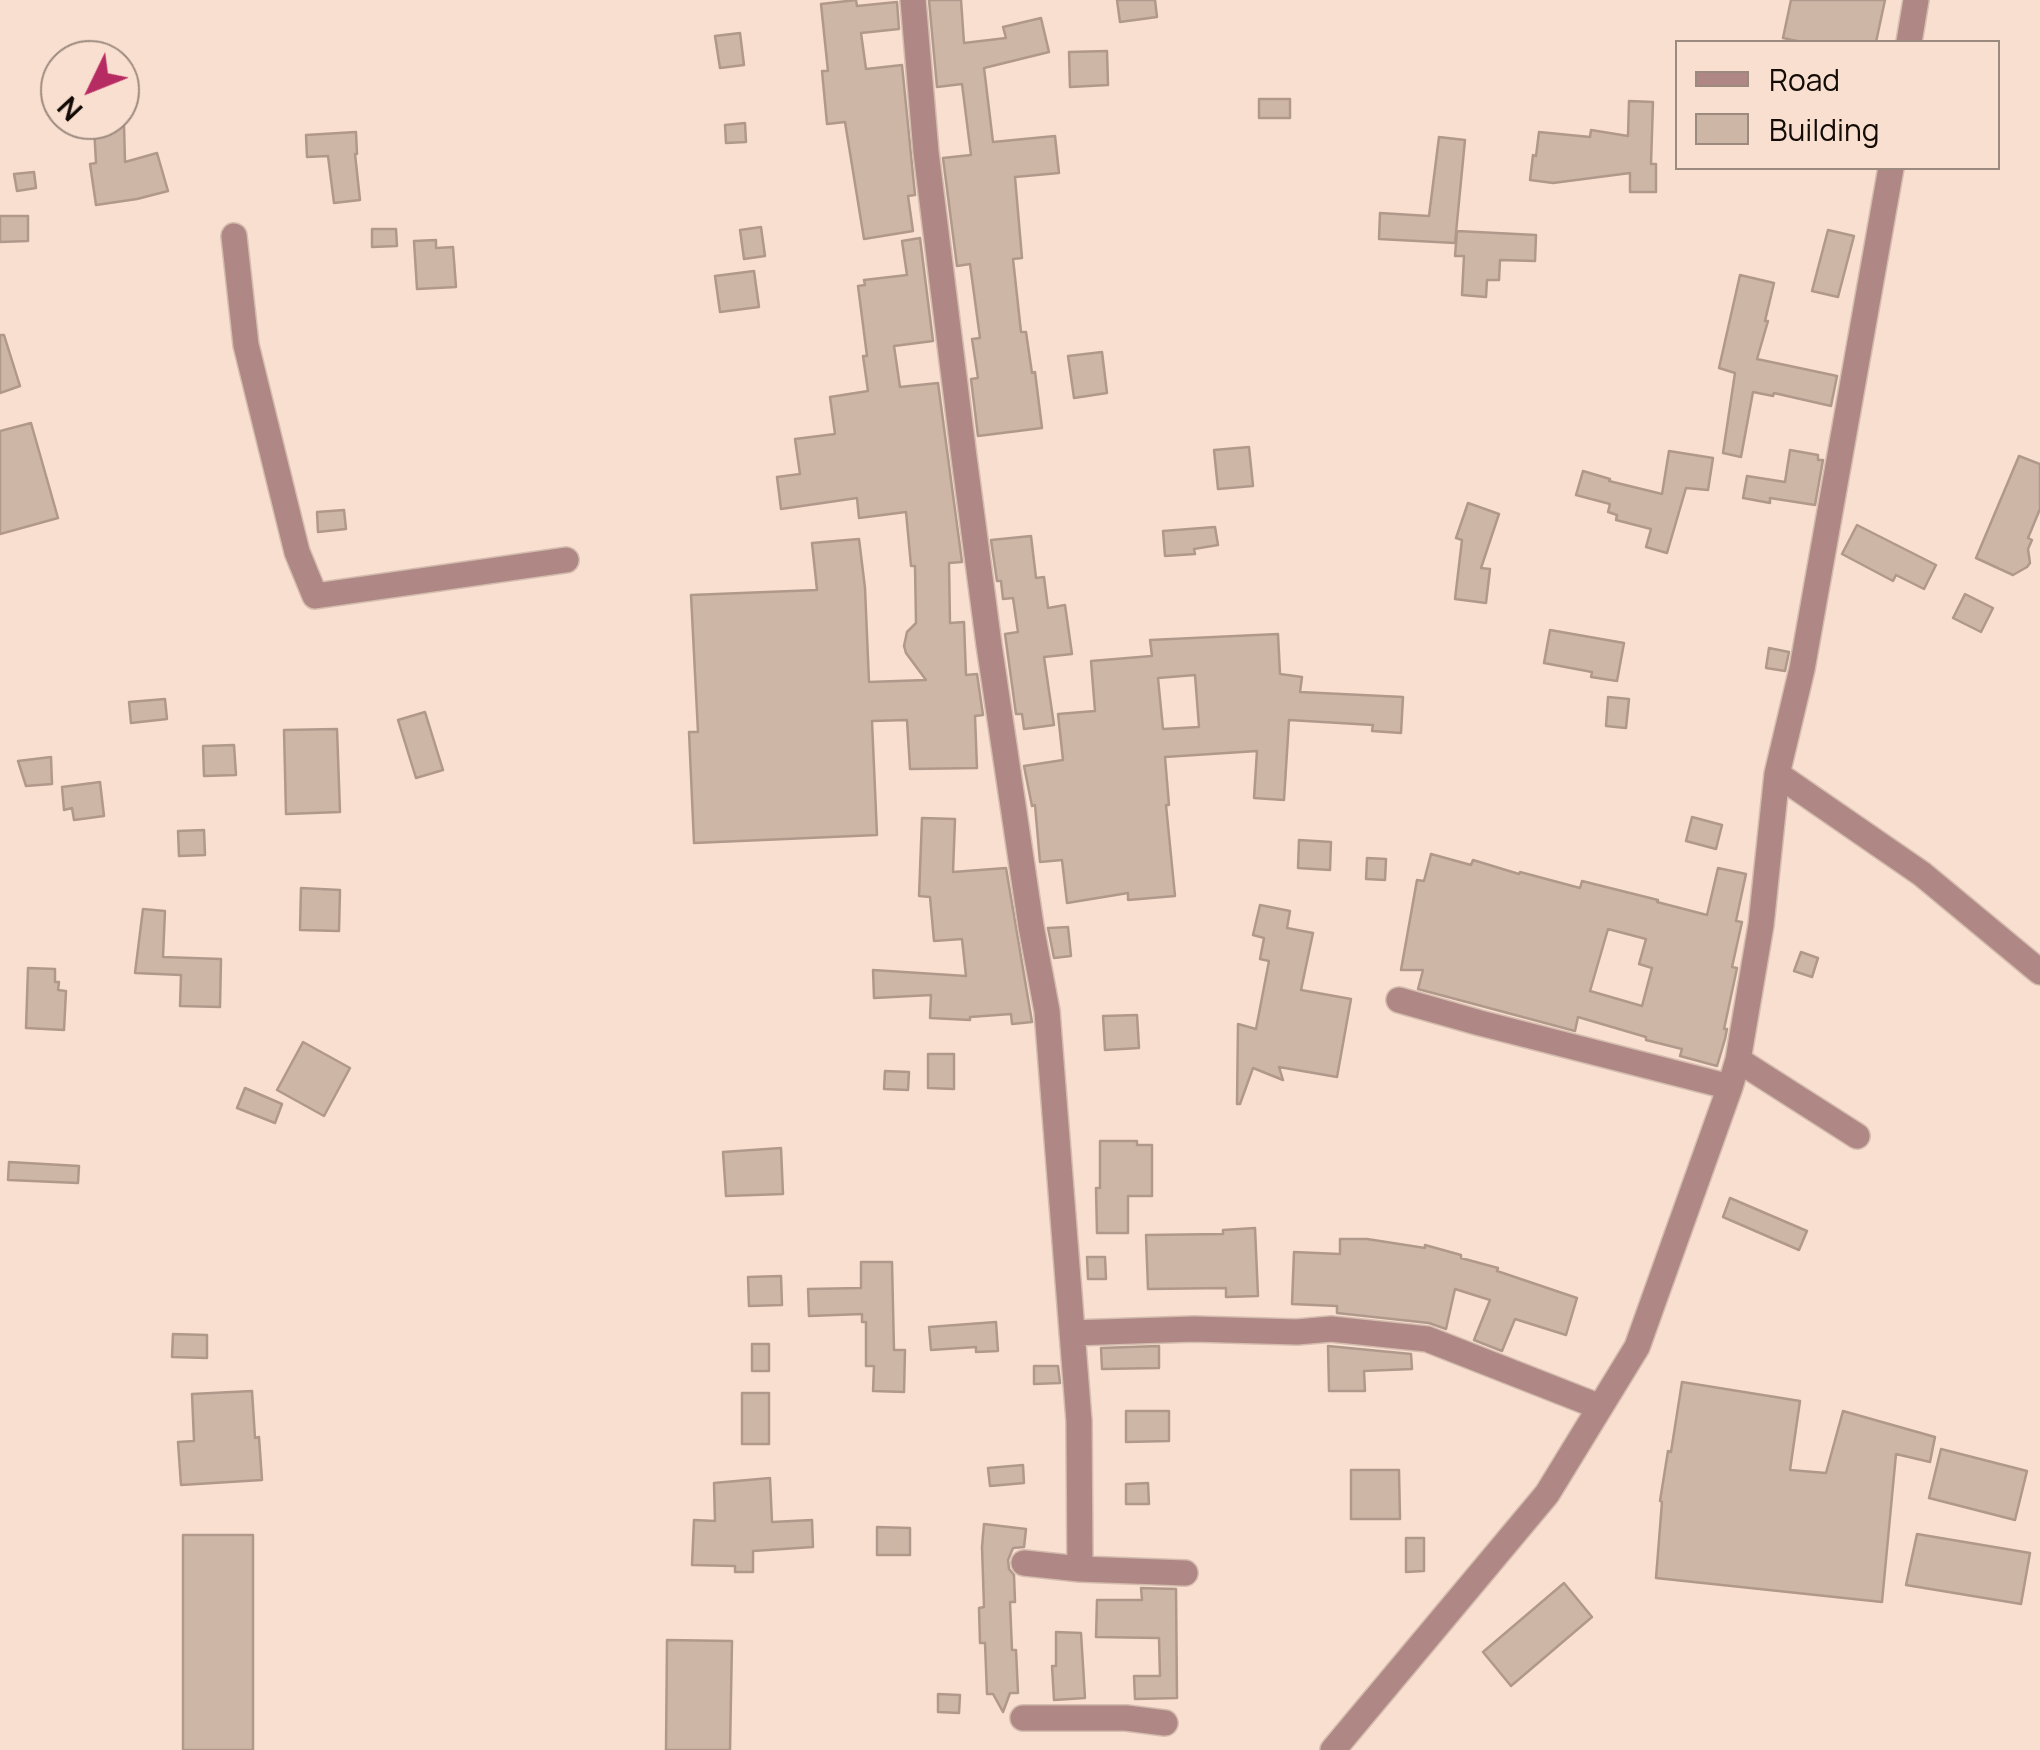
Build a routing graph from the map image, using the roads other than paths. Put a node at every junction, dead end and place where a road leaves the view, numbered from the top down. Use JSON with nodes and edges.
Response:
{"nodes":[{"id":1,"x":913,"y":0,"type":"edge"},
{"id":2,"x":1916,"y":0,"type":"edge"},
{"id":3,"x":1909,"y":40,"type":"edge"},
{"id":4,"x":1891,"y":170,"type":"edge"},
{"id":5,"x":234,"y":236,"type":"dead end"},
{"id":6,"x":566,"y":560,"type":"dead end"},
{"id":7,"x":1777,"y":774,"type":"junction"},
{"id":8,"x":2040,"y":972,"type":"edge"},
{"id":9,"x":1399,"y":1000,"type":"dead end"},
{"id":10,"x":1738,"y":1060,"type":"junction"},
{"id":11,"x":1730,"y":1087,"type":"junction"},
{"id":12,"x":1857,"y":1136,"type":"dead end"},
{"id":13,"x":1072,"y":1333,"type":"junction"},
{"id":14,"x":1600,"y":1407,"type":"junction"},
{"id":15,"x":1024,"y":1562,"type":"dead end"},
{"id":16,"x":1080,"y":1569,"type":"junction"},
{"id":17,"x":1185,"y":1572,"type":"dead end"},
{"id":18,"x":1022,"y":1718,"type":"dead end"},
{"id":19,"x":1165,"y":1723,"type":"dead end"},
{"id":20,"x":1333,"y":1750,"type":"edge"}],
"edges":[{"from":1,"to":13,"type":"street"},
{"from":2,"to":3,"type":"street"},
{"from":4,"to":7,"type":"street"},
{"from":5,"to":6,"type":"street"},
{"from":7,"to":8,"type":"street"},
{"from":7,"to":10,"type":"street"},
{"from":9,"to":11,"type":"street"},
{"from":10,"to":11,"type":"street"},
{"from":10,"to":12,"type":"street"},
{"from":11,"to":14,"type":"street"},
{"from":13,"to":14,"type":"street"},
{"from":13,"to":16,"type":"street"},
{"from":14,"to":20,"type":"street"},
{"from":15,"to":16,"type":"street"},
{"from":16,"to":17,"type":"street"},
{"from":18,"to":19,"type":"street"}]}
